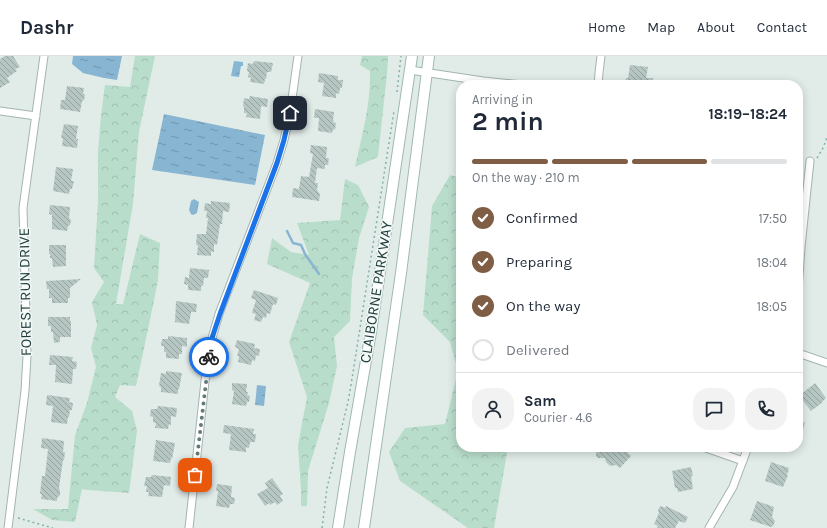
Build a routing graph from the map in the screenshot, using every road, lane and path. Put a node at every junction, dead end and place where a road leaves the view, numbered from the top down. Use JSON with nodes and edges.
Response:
{"nodes":[{"id":1,"x":44,"y":56,"type":"edge"},
{"id":2,"x":298,"y":56,"type":"edge"},
{"id":3,"x":401,"y":56,"type":"edge"},
{"id":4,"x":412,"y":56,"type":"edge"},
{"id":5,"x":429,"y":56,"type":"edge"},
{"id":6,"x":601,"y":56,"type":"edge"},
{"id":7,"x":410,"y":70,"type":"junction"},
{"id":8,"x":426,"y":73,"type":"junction"},
{"id":9,"x":476,"y":80,"type":"edge"},
{"id":10,"x":599,"y":80,"type":"edge"},
{"id":11,"x":396,"y":94,"type":"dead end"},
{"id":12,"x":394,"y":109,"type":"dead end"},
{"id":13,"x":0,"y":111,"type":"edge"},
{"id":14,"x":36,"y":116,"type":"junction"},
{"id":15,"x":827,"y":137,"type":"edge"},
{"id":16,"x":821,"y":153,"type":"dead end"},
{"id":17,"x":810,"y":161,"type":"dead end"},
{"id":18,"x":803,"y":228,"type":"edge"},
{"id":19,"x":803,"y":355,"type":"edge"},
{"id":20,"x":827,"y":363,"type":"edge"},
{"id":21,"x":717,"y":452,"type":"edge"},
{"id":22,"x":746,"y":452,"type":"edge"},
{"id":23,"x":743,"y":461,"type":"junction"},
{"id":24,"x":10,"y":516,"type":"junction"},
{"id":25,"x":8,"y":528,"type":"edge"},
{"id":26,"x":53,"y":528,"type":"edge"},
{"id":27,"x":189,"y":528,"type":"edge"},
{"id":28,"x":322,"y":528,"type":"edge"},
{"id":29,"x":338,"y":528,"type":"edge"},
{"id":30,"x":364,"y":528,"type":"edge"},
{"id":31,"x":709,"y":528,"type":"edge"}],
"edges":[{"from":1,"to":14,"type":"street","name":"FOREST RUN DRIVE"},
{"from":2,"to":27,"type":"street"},
{"from":3,"to":11,"type":"path"},
{"from":4,"to":7,"type":"main road","name":"CLAIBORNE PARKWAY"},
{"from":5,"to":8,"type":"main road","name":"CLAIBORNE PARKWAY"},
{"from":6,"to":10,"type":"street"},
{"from":7,"to":8,"type":"street"},
{"from":7,"to":29,"type":"main road","name":"CLAIBORNE PARKWAY"},
{"from":8,"to":9,"type":"street"},
{"from":8,"to":30,"type":"main road","name":"CLAIBORNE PARKWAY"},
{"from":12,"to":28,"type":"path"},
{"from":13,"to":14,"type":"street"},
{"from":14,"to":24,"type":"street","name":"FOREST RUN DRIVE"},
{"from":15,"to":16,"type":"path"},
{"from":17,"to":18,"type":"street"},
{"from":19,"to":20,"type":"street"},
{"from":21,"to":23,"type":"street"},
{"from":22,"to":23,"type":"street"},
{"from":23,"to":31,"type":"street"},
{"from":24,"to":25,"type":"street","name":"FOREST RUN DRIVE"},
{"from":24,"to":26,"type":"path"}]}
